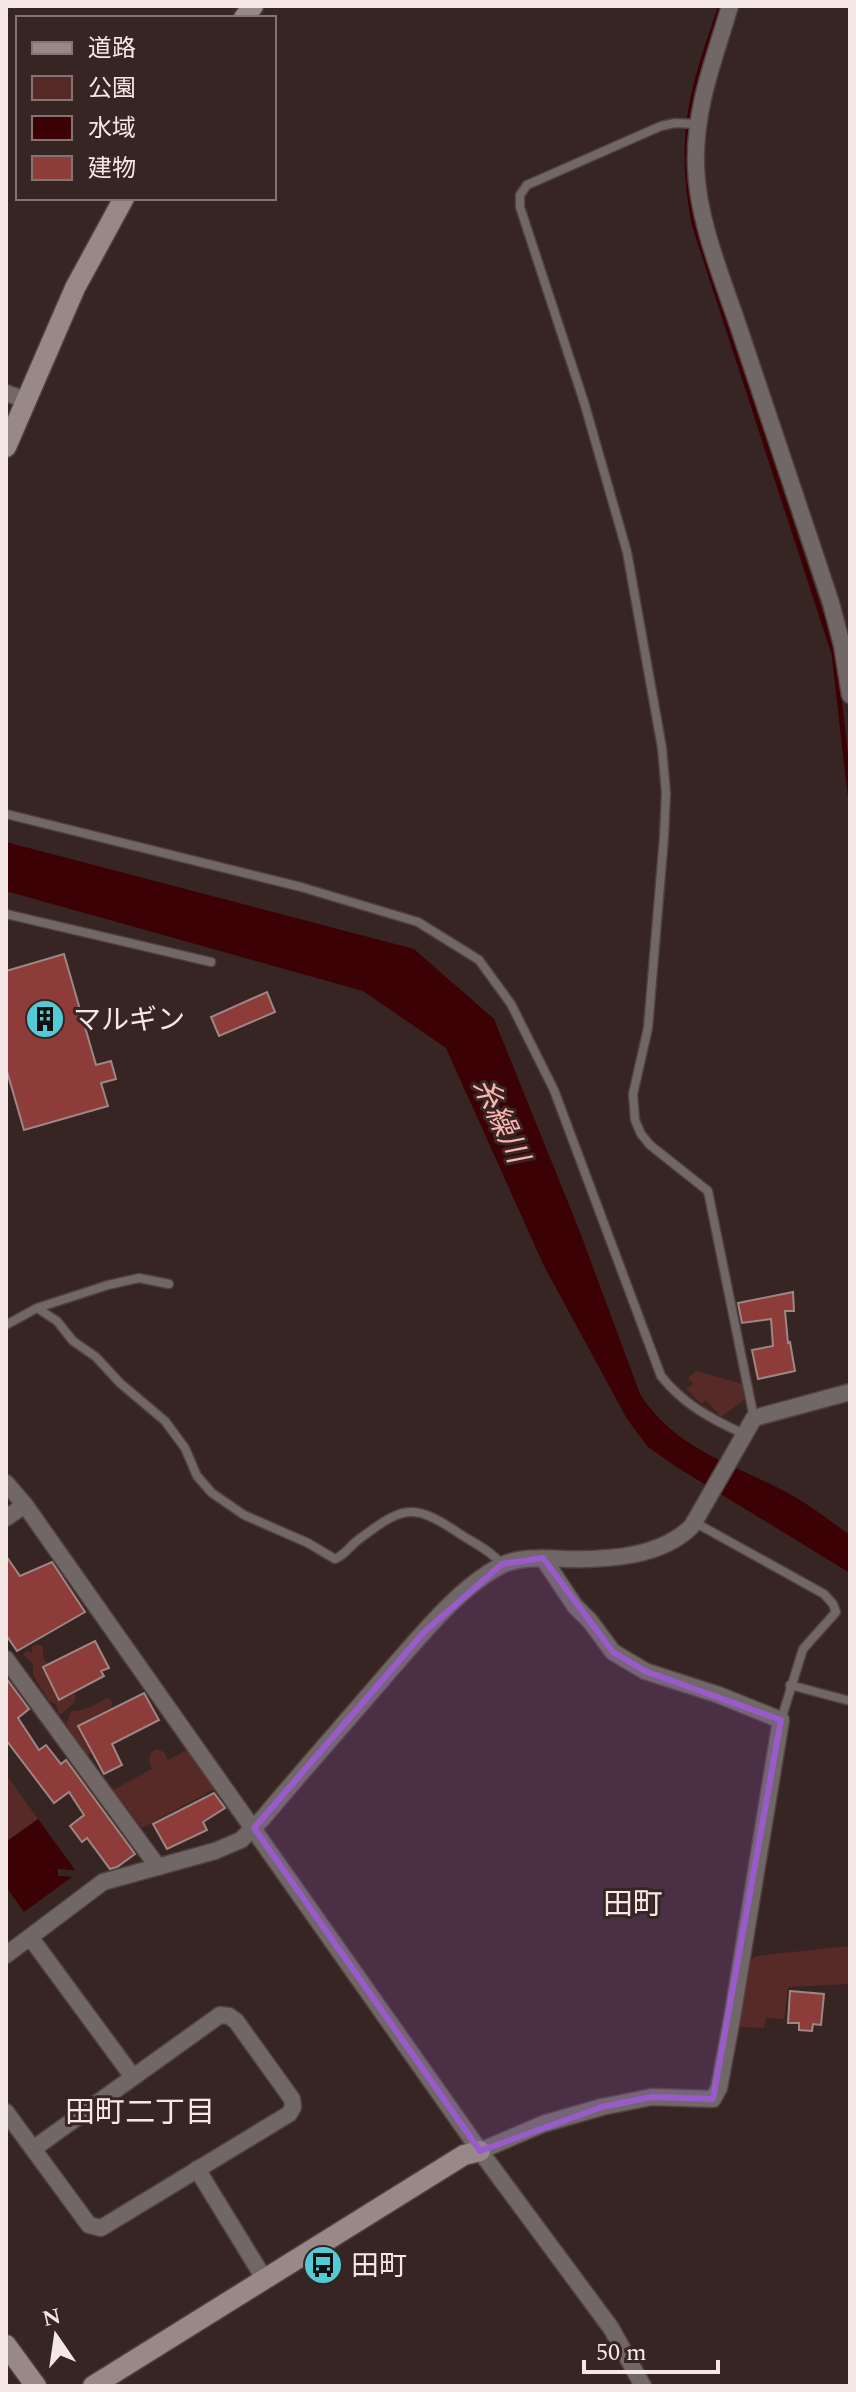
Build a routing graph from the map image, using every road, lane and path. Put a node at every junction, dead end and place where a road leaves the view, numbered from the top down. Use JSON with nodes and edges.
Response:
{"nodes":[{"id":1,"x":730,"y":6,"type":"edge"},
{"id":2,"x":695,"y":124,"type":"junction"},
{"id":3,"x":123,"y":200,"type":"edge"},
{"id":4,"x":16,"y":396,"type":"edge"},
{"id":5,"x":6,"y":447,"type":"edge"},
{"id":6,"x":850,"y":695,"type":"edge"},
{"id":7,"x":6,"y":814,"type":"edge"},
{"id":8,"x":6,"y":914,"type":"edge"},
{"id":9,"x":211,"y":962,"type":"dead end"},
{"id":10,"x":169,"y":1284,"type":"dead end"},
{"id":11,"x":37,"y":1308,"type":"junction"},
{"id":12,"x":6,"y":1325,"type":"edge"},
{"id":13,"x":850,"y":1392,"type":"edge"},
{"id":14,"x":754,"y":1418,"type":"junction"},
{"id":15,"x":742,"y":1438,"type":"junction"},
{"id":16,"x":6,"y":1483,"type":"edge"},
{"id":17,"x":25,"y":1505,"type":"junction"},
{"id":18,"x":697,"y":1517,"type":"junction"},
{"id":19,"x":6,"y":1518,"type":"edge"},
{"id":20,"x":543,"y":1558,"type":"junction"},
{"id":21,"x":502,"y":1564,"type":"junction"},
{"id":22,"x":6,"y":1659,"type":"edge"},
{"id":23,"x":790,"y":1685,"type":"junction"},
{"id":24,"x":850,"y":1701,"type":"edge"},
{"id":25,"x":781,"y":1720,"type":"junction"},
{"id":26,"x":254,"y":1828,"type":"junction"},
{"id":27,"x":158,"y":1867,"type":"junction"},
{"id":28,"x":30,"y":1937,"type":"junction"},
{"id":29,"x":6,"y":1955,"type":"edge"},
{"id":30,"x":133,"y":2077,"type":"junction"},
{"id":31,"x":6,"y":2112,"type":"edge"},
{"id":32,"x":33,"y":2149,"type":"junction"},
{"id":33,"x":480,"y":2151,"type":"junction"},
{"id":34,"x":197,"y":2169,"type":"junction"},
{"id":35,"x":265,"y":2280,"type":"junction"},
{"id":36,"x":6,"y":2345,"type":"edge"},
{"id":37,"x":36,"y":2386,"type":"edge"},
{"id":38,"x":93,"y":2386,"type":"edge"},
{"id":39,"x":643,"y":2386,"type":"edge"}],
"edges":[{"from":1,"to":2,"type":"street"},
{"from":2,"to":6,"type":"street"},
{"from":2,"to":14,"type":"lane"},
{"from":3,"to":4,"type":"street"},
{"from":4,"to":5,"type":"street"},
{"from":7,"to":15,"type":"lane"},
{"from":8,"to":9,"type":"lane"},
{"from":10,"to":11,"type":"lane"},
{"from":11,"to":12,"type":"lane"},
{"from":11,"to":21,"type":"lane"},
{"from":13,"to":14,"type":"street"},
{"from":14,"to":15,"type":"street"},
{"from":15,"to":18,"type":"street"},
{"from":16,"to":17,"type":"street"},
{"from":17,"to":19,"type":"street"},
{"from":17,"to":26,"type":"street"},
{"from":18,"to":20,"type":"street"},
{"from":18,"to":23,"type":"lane"},
{"from":20,"to":21,"type":"street"},
{"from":20,"to":25,"type":"street"},
{"from":21,"to":26,"type":"street"},
{"from":22,"to":27,"type":"street"},
{"from":23,"to":24,"type":"lane"},
{"from":23,"to":25,"type":"lane"},
{"from":25,"to":33,"type":"street"},
{"from":26,"to":27,"type":"street"},
{"from":26,"to":33,"type":"street"},
{"from":27,"to":28,"type":"street"},
{"from":28,"to":29,"type":"street"},
{"from":28,"to":30,"type":"street"},
{"from":30,"to":32,"type":"street"},
{"from":30,"to":34,"type":"street"},
{"from":31,"to":32,"type":"street"},
{"from":32,"to":34,"type":"street"},
{"from":33,"to":35,"type":"street"},
{"from":33,"to":39,"type":"street"},
{"from":34,"to":35,"type":"street"},
{"from":35,"to":38,"type":"street"},
{"from":36,"to":37,"type":"street"}]}
